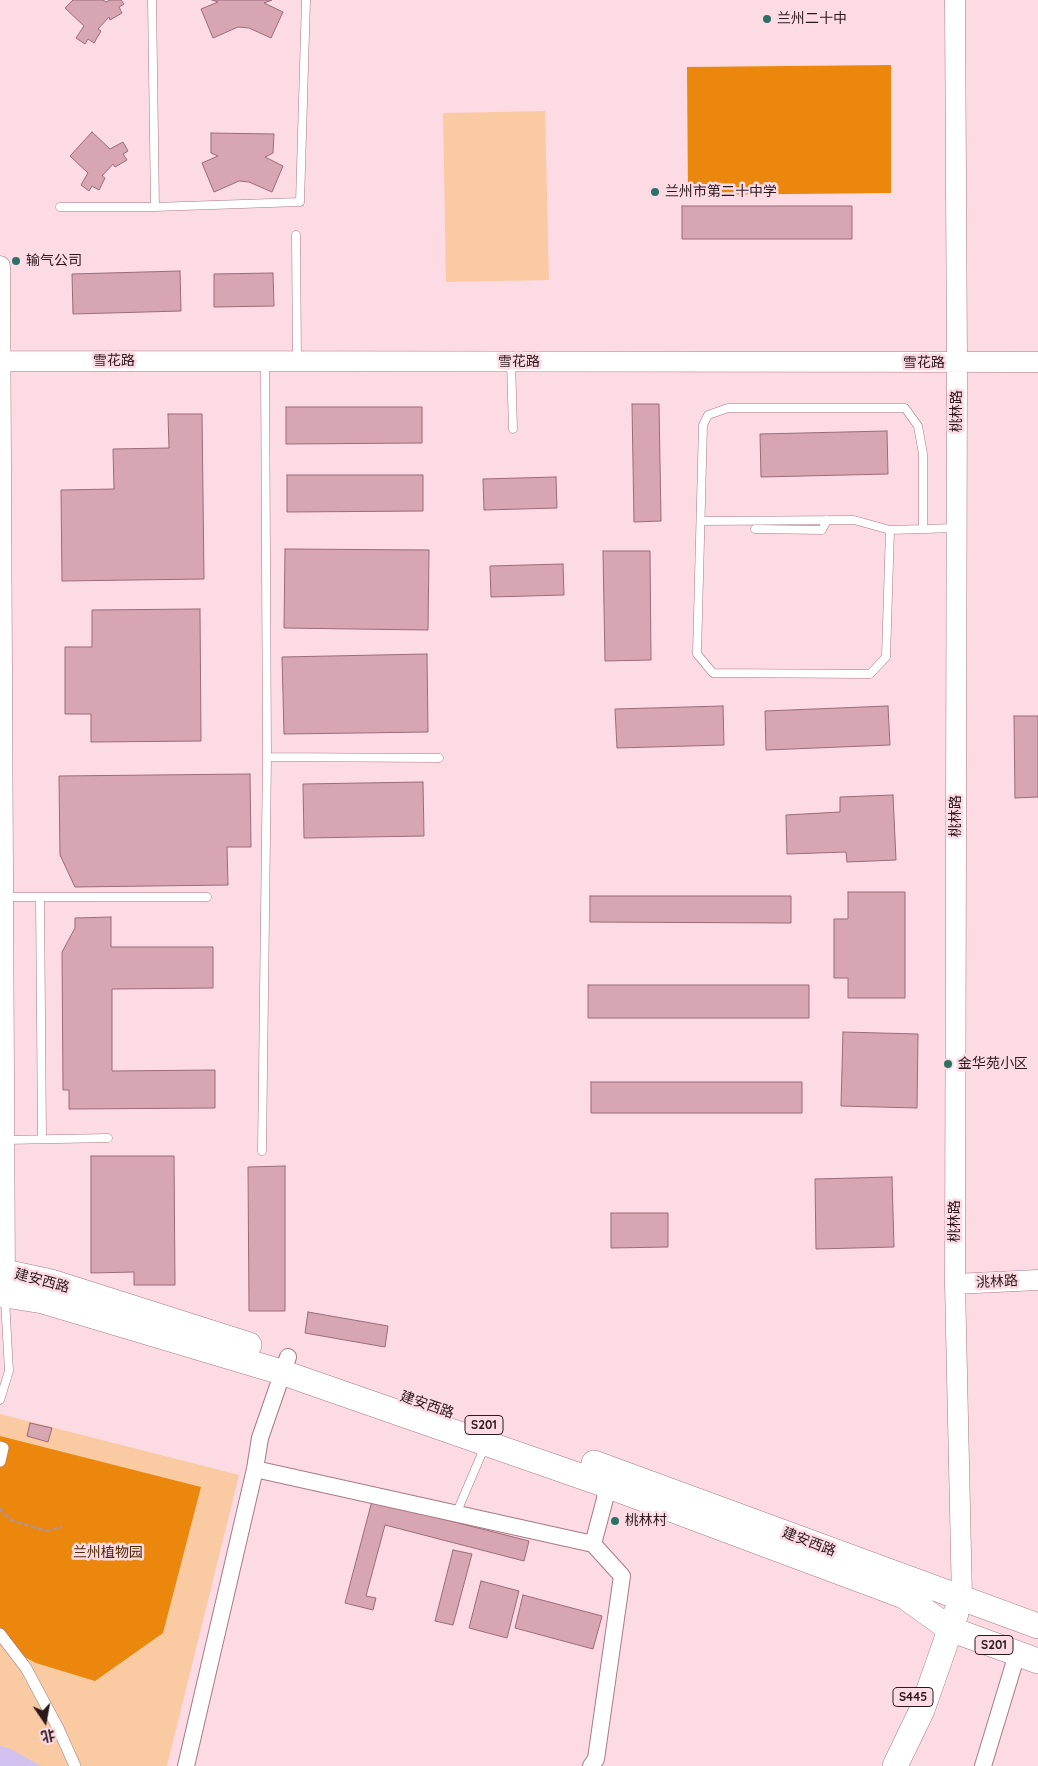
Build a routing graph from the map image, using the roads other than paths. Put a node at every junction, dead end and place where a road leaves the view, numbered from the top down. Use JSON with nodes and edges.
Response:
{"nodes":[{"id":1,"x":152,"y":0,"type":"edge"},
{"id":2,"x":306,"y":0,"type":"edge"},
{"id":3,"x":955,"y":0,"type":"edge"},
{"id":4,"x":60,"y":207,"type":"dead end"},
{"id":5,"x":155,"y":207,"type":"junction"},
{"id":6,"x":296,"y":235,"type":"dead end"},
{"id":7,"x":0,"y":266,"type":"edge"},
{"id":8,"x":0,"y":361,"type":"edge"},
{"id":9,"x":265,"y":362,"type":"junction"},
{"id":10,"x":297,"y":362,"type":"junction"},
{"id":11,"x":511,"y":362,"type":"junction"},
{"id":12,"x":1038,"y":362,"type":"edge"},
{"id":13,"x":957,"y":363,"type":"junction"},
{"id":14,"x":513,"y":429,"type":"dead end"},
{"id":15,"x":828,"y":520,"type":"junction"},
{"id":16,"x":701,"y":521,"type":"junction"},
{"id":17,"x":956,"y":528,"type":"junction"},
{"id":18,"x":756,"y":529,"type":"dead end"},
{"id":19,"x":924,"y":529,"type":"junction"},
{"id":20,"x":890,"y":530,"type":"junction"},
{"id":21,"x":267,"y":757,"type":"junction"},
{"id":22,"x":439,"y":758,"type":"dead end"},
{"id":23,"x":3,"y":897,"type":"junction"},
{"id":24,"x":40,"y":897,"type":"junction"},
{"id":25,"x":207,"y":897,"type":"dead end"},
{"id":26,"x":108,"y":1138,"type":"dead end"},
{"id":27,"x":42,"y":1139,"type":"junction"},
{"id":28,"x":4,"y":1140,"type":"junction"},
{"id":29,"x":262,"y":1150,"type":"dead end"},
{"id":30,"x":1038,"y":1280,"type":"edge"},
{"id":31,"x":2,"y":1283,"type":"edge"},
{"id":32,"x":955,"y":1284,"type":"junction"},
{"id":33,"x":285,"y":1364,"type":"junction"},
{"id":34,"x":0,"y":1400,"type":"edge"},
{"id":35,"x":486,"y":1443,"type":"junction"},
{"id":36,"x":0,"y":1447,"type":"edge"},
{"id":37,"x":0,"y":1461,"type":"edge"},
{"id":38,"x":255,"y":1469,"type":"junction"},
{"id":39,"x":606,"y":1485,"type":"junction"},
{"id":40,"x":456,"y":1514,"type":"junction"},
{"id":41,"x":592,"y":1544,"type":"junction"},
{"id":42,"x":962,"y":1599,"type":"junction"},
{"id":43,"x":1038,"y":1626,"type":"edge"},
{"id":44,"x":950,"y":1629,"type":"junction"},
{"id":45,"x":0,"y":1634,"type":"edge"},
{"id":46,"x":1028,"y":1657,"type":"edge"},
{"id":47,"x":75,"y":1766,"type":"edge"},
{"id":48,"x":186,"y":1766,"type":"edge"},
{"id":49,"x":591,"y":1766,"type":"edge"},
{"id":50,"x":877,"y":1766,"type":"edge"},
{"id":51,"x":895,"y":1766,"type":"edge"},
{"id":52,"x":983,"y":1766,"type":"edge"}],
"edges":[{"from":1,"to":5,"type":"lane"},
{"from":2,"to":5,"type":"lane"},
{"from":3,"to":13,"type":"street","name":"桃林路"},
{"from":4,"to":5,"type":"lane"},
{"from":6,"to":10,"type":"lane"},
{"from":7,"to":8,"type":"street"},
{"from":8,"to":9,"type":"street","name":"雪花路"},
{"from":8,"to":23,"type":"street"},
{"from":9,"to":10,"type":"street","name":"雪花路"},
{"from":9,"to":21,"type":"lane"},
{"from":10,"to":11,"type":"street","name":"雪花路"},
{"from":11,"to":13,"type":"street","name":"雪花路"},
{"from":11,"to":14,"type":"lane"},
{"from":12,"to":13,"type":"street","name":"雪花路"},
{"from":13,"to":17,"type":"street","name":"桃林路"},
{"from":15,"to":16,"type":"lane"},
{"from":15,"to":18,"type":"lane"},
{"from":15,"to":20,"type":"lane"},
{"from":16,"to":19,"type":"lane"},
{"from":16,"to":20,"type":"lane"},
{"from":17,"to":19,"type":"lane"},
{"from":17,"to":32,"type":"street","name":"桃林路"},
{"from":19,"to":20,"type":"lane"},
{"from":21,"to":22,"type":"lane"},
{"from":21,"to":29,"type":"lane"},
{"from":23,"to":24,"type":"lane"},
{"from":23,"to":28,"type":"street"},
{"from":24,"to":25,"type":"lane"},
{"from":24,"to":27,"type":"lane"},
{"from":26,"to":27,"type":"lane"},
{"from":27,"to":28,"type":"lane"},
{"from":28,"to":31,"type":"street"},
{"from":30,"to":32,"type":"street","name":"洮林路"},
{"from":31,"to":33,"type":"main road","name":"建安西路","number":"S201"},
{"from":31,"to":34,"type":"lane"},
{"from":32,"to":42,"type":"street","name":"桃林路"},
{"from":33,"to":35,"type":"main road","name":"建安西路","number":"S201"},
{"from":33,"to":38,"type":"street"},
{"from":33,"to":42,"type":"main road","name":"建安西路","number":"S201"},
{"from":35,"to":39,"type":"main road","name":"建安西路","number":"S201"},
{"from":35,"to":40,"type":"lane"},
{"from":36,"to":37,"type":"street"},
{"from":38,"to":40,"type":"street"},
{"from":38,"to":48,"type":"street"},
{"from":39,"to":41,"type":"street"},
{"from":39,"to":44,"type":"main road","name":"建安西路","number":"S201"},
{"from":40,"to":41,"type":"street"},
{"from":41,"to":49,"type":"street"},
{"from":42,"to":43,"type":"main road","number":"S201"},
{"from":42,"to":44,"type":"main road","name":"桃林路"},
{"from":44,"to":46,"type":"main road","number":"S201"},
{"from":44,"to":50,"type":"main road","number":"S445"},
{"from":44,"to":51,"type":"main road","number":"S445"},
{"from":45,"to":47,"type":"street"},
{"from":46,"to":52,"type":"street"}]}
